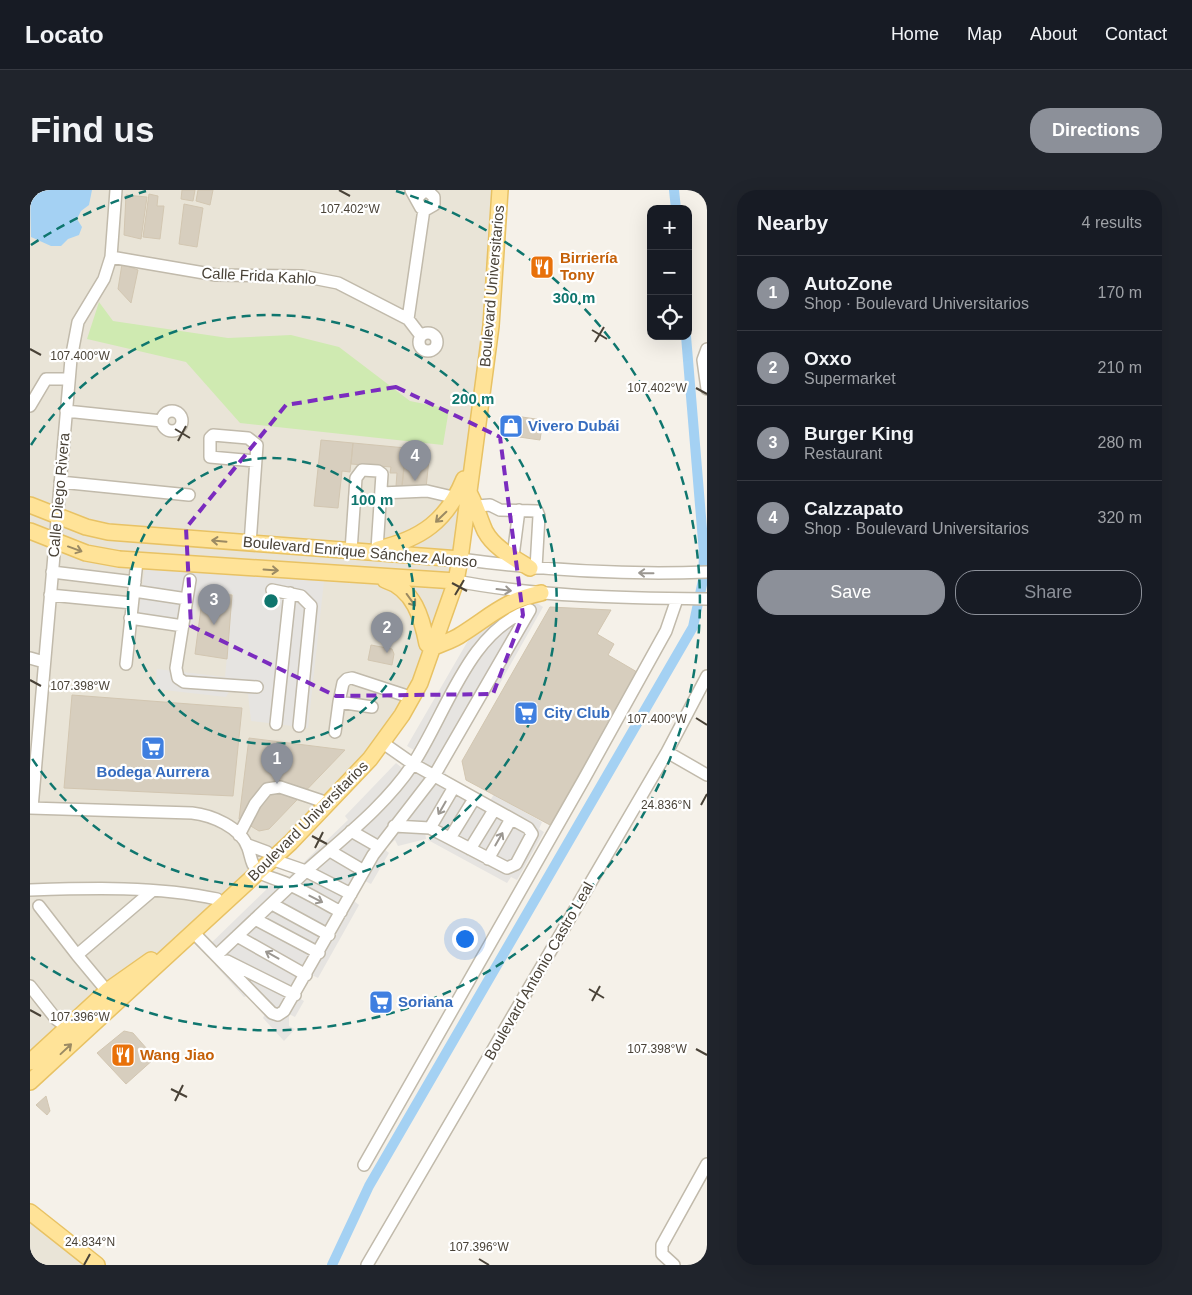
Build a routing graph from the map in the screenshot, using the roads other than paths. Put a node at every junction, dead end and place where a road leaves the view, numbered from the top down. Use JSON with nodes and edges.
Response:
{"nodes":[{"id":1,"x":116,"y":190,"type":"edge"},
{"id":2,"x":498,"y":190,"type":"edge"},
{"id":3,"x":414,"y":194,"type":"edge"},
{"id":4,"x":112,"y":257,"type":"junction"},
{"id":5,"x":408,"y":319,"type":"junction"},
{"id":6,"x":421,"y":336,"type":"dead end"},
{"id":7,"x":707,"y":349,"type":"edge"},
{"id":8,"x":69,"y":379,"type":"junction"},
{"id":9,"x":707,"y":389,"type":"edge"},
{"id":10,"x":30,"y":406,"type":"edge"},
{"id":11,"x":66,"y":411,"type":"junction"},
{"id":12,"x":162,"y":421,"type":"dead end"},
{"id":13,"x":255,"y":461,"type":"dead end"},
{"id":14,"x":466,"y":476,"type":"junction"},
{"id":15,"x":60,"y":482,"type":"junction"},
{"id":16,"x":381,"y":493,"type":"junction"},
{"id":17,"x":189,"y":495,"type":"dead end"},
{"id":18,"x":462,"y":495,"type":"junction"},
{"id":19,"x":30,"y":505,"type":"edge"},
{"id":20,"x":477,"y":506,"type":"junction"},
{"id":21,"x":519,"y":510,"type":"junction"},
{"id":22,"x":57,"y":516,"type":"junction"},
{"id":23,"x":30,"y":531,"type":"edge"},
{"id":24,"x":55,"y":542,"type":"junction"},
{"id":25,"x":250,"y":544,"type":"junction"},
{"id":26,"x":351,"y":551,"type":"junction"},
{"id":27,"x":373,"y":551,"type":"junction"},
{"id":28,"x":455,"y":559,"type":"junction"},
{"id":29,"x":137,"y":561,"type":"junction"},
{"id":30,"x":512,"y":562,"type":"junction"},
{"id":31,"x":533,"y":568,"type":"junction"},
{"id":32,"x":52,"y":572,"type":"junction"},
{"id":33,"x":707,"y":572,"type":"edge"},
{"id":34,"x":372,"y":577,"type":"junction"},
{"id":35,"x":190,"y":580,"type":"dead end"},
{"id":36,"x":451,"y":581,"type":"junction"},
{"id":37,"x":134,"y":586,"type":"junction"},
{"id":38,"x":272,"y":590,"type":"dead end"},
{"id":39,"x":290,"y":593,"type":"junction"},
{"id":40,"x":544,"y":593,"type":"junction"},
{"id":41,"x":50,"y":595,"type":"junction"},
{"id":42,"x":187,"y":599,"type":"junction"},
{"id":43,"x":677,"y":599,"type":"junction"},
{"id":44,"x":707,"y":599,"type":"edge"},
{"id":45,"x":132,"y":603,"type":"junction"},
{"id":46,"x":530,"y":610,"type":"junction"},
{"id":47,"x":130,"y":618,"type":"junction"},
{"id":48,"x":183,"y":626,"type":"junction"},
{"id":49,"x":431,"y":646,"type":"junction"},
{"id":50,"x":30,"y":658,"type":"edge"},
{"id":51,"x":44,"y":662,"type":"junction"},
{"id":52,"x":126,"y":664,"type":"dead end"},
{"id":53,"x":707,"y":676,"type":"edge"},
{"id":54,"x":257,"y":687,"type":"dead end"},
{"id":55,"x":404,"y":695,"type":"junction"},
{"id":56,"x":339,"y":702,"type":"junction"},
{"id":57,"x":372,"y":707,"type":"dead end"},
{"id":58,"x":276,"y":724,"type":"dead end"},
{"id":59,"x":299,"y":726,"type":"dead end"},
{"id":60,"x":335,"y":732,"type":"dead end"},
{"id":61,"x":383,"y":743,"type":"junction"},
{"id":62,"x":667,"y":752,"type":"junction"},
{"id":63,"x":413,"y":764,"type":"junction"},
{"id":64,"x":707,"y":775,"type":"edge"},
{"id":65,"x":434,"y":776,"type":"junction"},
{"id":66,"x":454,"y":788,"type":"junction"},
{"id":67,"x":474,"y":799,"type":"junction"},
{"id":68,"x":322,"y":801,"type":"junction"},
{"id":69,"x":31,"y":808,"type":"edge"},
{"id":70,"x":494,"y":810,"type":"junction"},
{"id":71,"x":511,"y":819,"type":"junction"},
{"id":72,"x":394,"y":826,"type":"junction"},
{"id":73,"x":430,"y":828,"type":"junction"},
{"id":74,"x":556,"y":829,"type":"junction"},
{"id":75,"x":351,"y":831,"type":"junction"},
{"id":76,"x":532,"y":832,"type":"junction"},
{"id":77,"x":239,"y":835,"type":"junction"},
{"id":78,"x":450,"y":838,"type":"junction"},
{"id":79,"x":248,"y":846,"type":"junction"},
{"id":80,"x":379,"y":846,"type":"junction"},
{"id":81,"x":470,"y":849,"type":"junction"},
{"id":82,"x":330,"y":850,"type":"junction"},
{"id":83,"x":269,"y":856,"type":"junction"},
{"id":84,"x":488,"y":859,"type":"junction"},
{"id":85,"x":255,"y":868,"type":"junction"},
{"id":86,"x":306,"y":871,"type":"junction"},
{"id":87,"x":364,"y":871,"type":"junction"},
{"id":88,"x":291,"y":886,"type":"junction"},
{"id":89,"x":45,"y":889,"type":"junction"},
{"id":90,"x":30,"y":890,"type":"edge"},
{"id":91,"x":152,"y":891,"type":"junction"},
{"id":92,"x":351,"y":894,"type":"junction"},
{"id":93,"x":216,"y":899,"type":"junction"},
{"id":94,"x":272,"y":904,"type":"junction"},
{"id":95,"x":39,"y":906,"type":"junction"},
{"id":96,"x":341,"y":912,"type":"junction"},
{"id":97,"x":30,"y":914,"type":"edge"},
{"id":98,"x":255,"y":919,"type":"junction"},
{"id":99,"x":193,"y":932,"type":"junction"},
{"id":100,"x":329,"y":935,"type":"junction"},
{"id":101,"x":237,"y":936,"type":"junction"},
{"id":102,"x":319,"y":953,"type":"junction"},
{"id":103,"x":77,"y":955,"type":"junction"},
{"id":104,"x":219,"y":957,"type":"junction"},
{"id":105,"x":155,"y":962,"type":"junction"},
{"id":106,"x":306,"y":975,"type":"junction"},
{"id":107,"x":30,"y":986,"type":"edge"},
{"id":108,"x":107,"y":991,"type":"junction"},
{"id":109,"x":295,"y":995,"type":"junction"},
{"id":110,"x":67,"y":1027,"type":"junction"},
{"id":111,"x":30,"y":1062,"type":"edge"},
{"id":112,"x":30,"y":1082,"type":"edge"},
{"id":113,"x":364,"y":1164,"type":"dead end"},
{"id":114,"x":707,"y":1164,"type":"edge"},
{"id":115,"x":30,"y":1212,"type":"edge"},
{"id":116,"x":86,"y":1262,"type":"edge"},
{"id":117,"x":367,"y":1265,"type":"edge"},
{"id":118,"x":674,"y":1265,"type":"edge"}],
"edges":[{"from":1,"to":4,"type":"street","name":"Calle Diego Rivera"},
{"from":2,"to":14,"type":"main road","name":"Boulevard Universitarios"},
{"from":2,"to":18,"type":"main road","name":"Boulevard Universitarios"},
{"from":3,"to":5,"type":"street"},
{"from":4,"to":5,"type":"street","name":"Calle Frida Kahlo"},
{"from":4,"to":8,"type":"street","name":"Calle Diego Rivera"},
{"from":5,"to":6,"type":"street","name":"Calle Frida Kahlo"},
{"from":7,"to":9,"type":"street"},
{"from":8,"to":10,"type":"street"},
{"from":8,"to":11,"type":"street","name":"Calle Diego Rivera"},
{"from":11,"to":12,"type":"street"},
{"from":11,"to":15,"type":"street","name":"Calle Diego Rivera"},
{"from":13,"to":25,"type":"street"},
{"from":14,"to":18,"type":"main road"},
{"from":14,"to":28,"type":"main road","name":"Boulevard Universitarios"},
{"from":15,"to":17,"type":"street"},
{"from":15,"to":22,"type":"street","name":"Calle Diego Rivera"},
{"from":16,"to":18,"type":"street"},
{"from":16,"to":26,"type":"street"},
{"from":16,"to":27,"type":"street"},
{"from":18,"to":20,"type":"main road"},
{"from":18,"to":27,"type":"main road","one_way":true},
{"from":18,"to":28,"type":"main road","name":"Boulevard Universitarios"},
{"from":19,"to":22,"type":"main road","name":"Boulevard Enrique Sánchez Alonso"},
{"from":20,"to":21,"type":"street"},
{"from":20,"to":30,"type":"main road"},
{"from":21,"to":30,"type":"street"},
{"from":21,"to":31,"type":"street"},
{"from":22,"to":24,"type":"street","name":"Calle Diego Rivera"},
{"from":25,"to":22,"type":"main road","name":"Boulevard Enrique Sánchez Alonso","one_way":true},
{"from":23,"to":24,"type":"main road","name":"Boulevard Enrique Sánchez Alonso"},
{"from":24,"to":29,"type":"main road","name":"Boulevard Enrique Sánchez Alonso","one_way":true},
{"from":24,"to":32,"type":"street","name":"Calle Diego Rivera"},
{"from":25,"to":26,"type":"main road","name":"Boulevard Enrique Sánchez Alonso"},
{"from":26,"to":27,"type":"main road","name":"Boulevard Enrique Sánchez Alonso"},
{"from":27,"to":28,"type":"main road","name":"Boulevard Enrique Sánchez Alonso"},
{"from":28,"to":30,"type":"street","name":"Boulevard Enrique Sánchez Alonso"},
{"from":28,"to":36,"type":"main road","name":"Boulevard Universitarios"},
{"from":29,"to":34,"type":"main road","name":"Boulevard Enrique Sánchez Alonso","one_way":true},
{"from":29,"to":37,"type":"street"},
{"from":30,"to":31,"type":"main road"},
{"from":33,"to":31,"type":"street","one_way":true},
{"from":32,"to":37,"type":"street"},
{"from":32,"to":41,"type":"street","name":"Calle Diego Rivera"},
{"from":34,"to":36,"type":"main road","name":"Boulevard Enrique Sánchez Alonso"},
{"from":34,"to":49,"type":"main road","one_way":true},
{"from":35,"to":42,"type":"street"},
{"from":36,"to":40,"type":"street","name":"Boulevard Enrique Sánchez Alonso","one_way":true},
{"from":36,"to":49,"type":"main road","name":"Boulevard Universitarios"},
{"from":37,"to":42,"type":"street"},
{"from":37,"to":45,"type":"street"},
{"from":38,"to":39,"type":"street"},
{"from":39,"to":58,"type":"street"},
{"from":39,"to":59,"type":"street"},
{"from":40,"to":43,"type":"street","name":"Boulevard Enrique Sánchez Alonso"},
{"from":40,"to":46,"type":"street"},
{"from":40,"to":49,"type":"main road"},
{"from":41,"to":45,"type":"street"},
{"from":41,"to":51,"type":"street","name":"Calle Diego Rivera"},
{"from":42,"to":48,"type":"street"},
{"from":43,"to":44,"type":"street","name":"Boulevard Enrique Sánchez Alonso"},
{"from":43,"to":74,"type":"street"},
{"from":45,"to":47,"type":"street"},
{"from":46,"to":63,"type":"street"},
{"from":46,"to":65,"type":"street"},
{"from":47,"to":48,"type":"street"},
{"from":47,"to":52,"type":"street"},
{"from":48,"to":54,"type":"street"},
{"from":49,"to":55,"type":"main road","name":"Boulevard Universitarios"},
{"from":49,"to":61,"type":"main road","name":"Boulevard Universitarios"},
{"from":50,"to":51,"type":"street"},
{"from":51,"to":69,"type":"street","name":"Calle Diego Rivera"},
{"from":53,"to":62,"type":"street","name":"Boulevard Antonio Castro Leal"},
{"from":55,"to":56,"type":"street"},
{"from":55,"to":68,"type":"main road","name":"Boulevard Universitarios"},
{"from":56,"to":57,"type":"street"},
{"from":56,"to":60,"type":"street"},
{"from":61,"to":63,"type":"street"},
{"from":61,"to":83,"type":"main road","name":"Boulevard Universitarios"},
{"from":62,"to":64,"type":"street"},
{"from":62,"to":117,"type":"street","name":"Boulevard Antonio Castro Leal"},
{"from":63,"to":65,"type":"street"},
{"from":63,"to":75,"type":"street"},
{"from":65,"to":66,"type":"street"},
{"from":65,"to":72,"type":"street"},
{"from":66,"to":67,"type":"street"},
{"from":66,"to":73,"type":"street","one_way":true},
{"from":67,"to":70,"type":"street"},
{"from":67,"to":78,"type":"street"},
{"from":68,"to":77,"type":"street"},
{"from":68,"to":83,"type":"main road","name":"Boulevard Universitarios"},
{"from":69,"to":77,"type":"street"},
{"from":70,"to":71,"type":"street"},
{"from":70,"to":81,"type":"street"},
{"from":71,"to":76,"type":"street"},
{"from":84,"to":71,"type":"street","one_way":true},
{"from":72,"to":73,"type":"street"},
{"from":72,"to":80,"type":"street"},
{"from":73,"to":78,"type":"street"},
{"from":74,"to":76,"type":"street"},
{"from":74,"to":113,"type":"street"},
{"from":75,"to":80,"type":"street"},
{"from":75,"to":82,"type":"street"},
{"from":76,"to":84,"type":"street"},
{"from":77,"to":79,"type":"street"},
{"from":78,"to":81,"type":"street"},
{"from":79,"to":83,"type":"street"},
{"from":79,"to":85,"type":"street"},
{"from":80,"to":87,"type":"street"},
{"from":81,"to":84,"type":"street"},
{"from":82,"to":86,"type":"street"},
{"from":82,"to":87,"type":"street"},
{"from":83,"to":85,"type":"main road","name":"Boulevard Universitarios"},
{"from":83,"to":86,"type":"street"},
{"from":85,"to":88,"type":"street"},
{"from":85,"to":93,"type":"main road","name":"Boulevard Universitarios"},
{"from":85,"to":99,"type":"main road","name":"Boulevard Universitarios"},
{"from":86,"to":88,"type":"street"},
{"from":86,"to":92,"type":"street"},
{"from":87,"to":92,"type":"street"},
{"from":88,"to":94,"type":"street"},
{"from":88,"to":96,"type":"street","one_way":true},
{"from":89,"to":90,"type":"street"},
{"from":89,"to":91,"type":"street"},
{"from":89,"to":95,"type":"street"},
{"from":91,"to":93,"type":"street"},
{"from":91,"to":103,"type":"street"},
{"from":92,"to":96,"type":"street"},
{"from":93,"to":105,"type":"main road","name":"Boulevard Universitarios"},
{"from":94,"to":98,"type":"street"},
{"from":94,"to":100,"type":"street"},
{"from":95,"to":97,"type":"street"},
{"from":95,"to":103,"type":"street"},
{"from":96,"to":100,"type":"street"},
{"from":98,"to":101,"type":"street"},
{"from":98,"to":102,"type":"street"},
{"from":99,"to":104,"type":"street"},
{"from":99,"to":105,"type":"main road","name":"Boulevard Universitarios"},
{"from":100,"to":102,"type":"street"},
{"from":101,"to":104,"type":"street"},
{"from":106,"to":101,"type":"street","one_way":true},
{"from":102,"to":106,"type":"street"},
{"from":103,"to":108,"type":"street"},
{"from":104,"to":109,"type":"street"},
{"from":104,"to":109,"type":"street"},
{"from":105,"to":108,"type":"main road","name":"Boulevard Universitarios"},
{"from":112,"to":105,"type":"main road","name":"Boulevard Universitarios","one_way":true},
{"from":106,"to":109,"type":"street"},
{"from":107,"to":110,"type":"street"},
{"from":108,"to":110,"type":"main road","name":"Boulevard Universitarios"},
{"from":110,"to":111,"type":"main road","name":"Boulevard Universitarios"},
{"from":114,"to":118,"type":"street"},
{"from":115,"to":116,"type":"main road"}]}
